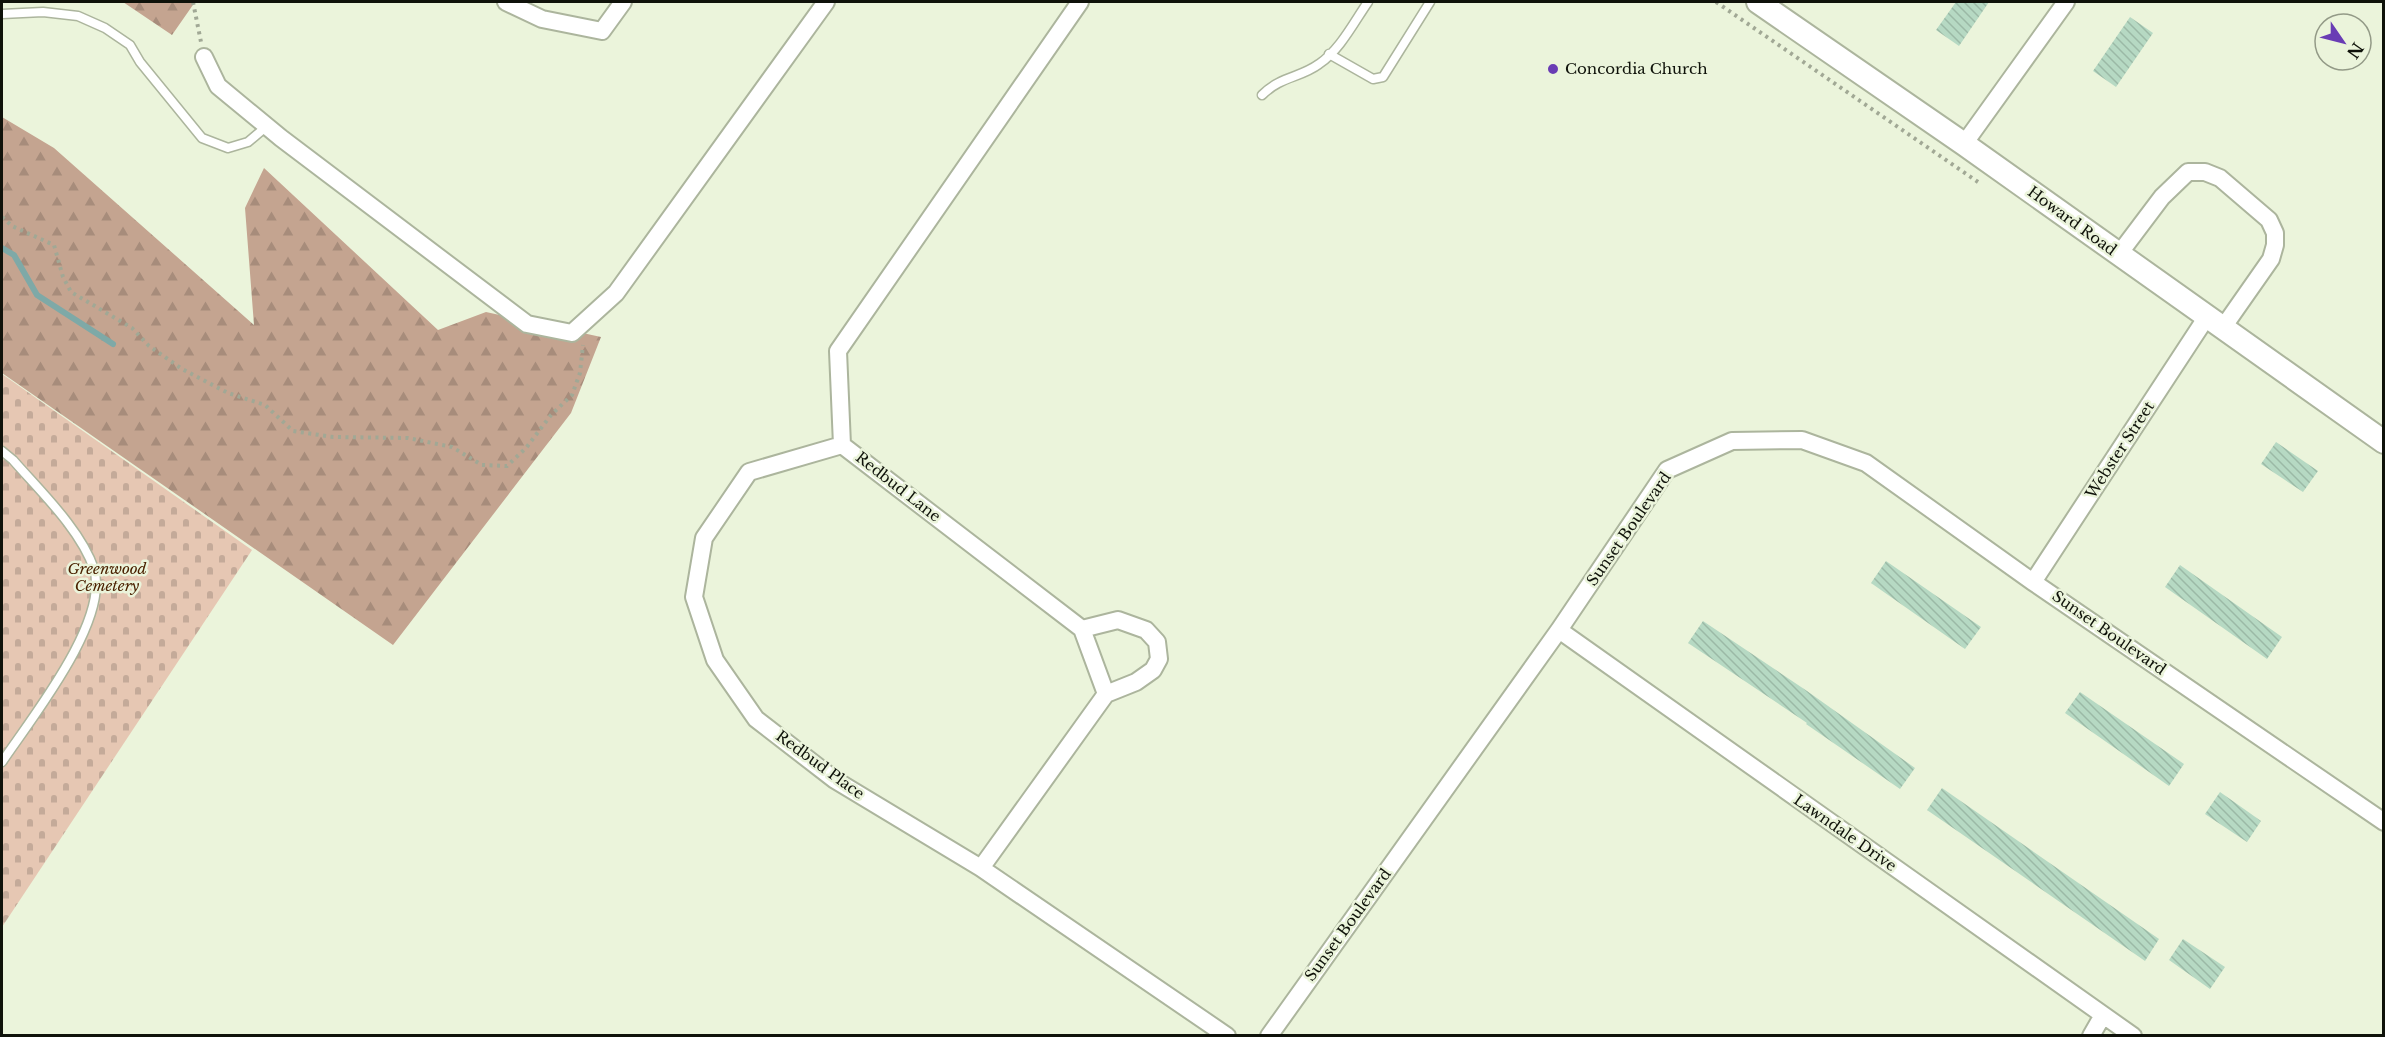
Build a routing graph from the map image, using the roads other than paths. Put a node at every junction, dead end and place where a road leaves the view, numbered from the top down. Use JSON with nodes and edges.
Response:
{"nodes":[{"id":1,"x":506,"y":2,"type":"edge"},
{"id":2,"x":623,"y":2,"type":"edge"},
{"id":3,"x":826,"y":2,"type":"edge"},
{"id":4,"x":1080,"y":2,"type":"edge"},
{"id":5,"x":1368,"y":2,"type":"edge"},
{"id":6,"x":1430,"y":2,"type":"edge"},
{"id":7,"x":1758,"y":2,"type":"edge"},
{"id":8,"x":2067,"y":2,"type":"edge"},
{"id":9,"x":2,"y":14,"type":"edge"},
{"id":10,"x":1329,"y":54,"type":"junction"},
{"id":11,"x":204,"y":57,"type":"road end"},
{"id":12,"x":1262,"y":95,"type":"dead end"},
{"id":13,"x":267,"y":126,"type":"junction"},
{"id":14,"x":1965,"y":144,"type":"junction"},
{"id":15,"x":2119,"y":254,"type":"junction"},
{"id":16,"x":2214,"y":323,"type":"junction"},
{"id":17,"x":2384,"y":442,"type":"edge"},
{"id":18,"x":842,"y":444,"type":"junction"},
{"id":19,"x":2,"y":451,"type":"edge"},
{"id":20,"x":2034,"y":582,"type":"junction"},
{"id":21,"x":1082,"y":629,"type":"junction"},
{"id":22,"x":1558,"y":630,"type":"junction"},
{"id":23,"x":1106,"y":694,"type":"junction"},
{"id":24,"x":2,"y":762,"type":"edge"},
{"id":25,"x":2384,"y":822,"type":"edge"},
{"id":26,"x":981,"y":868,"type":"junction"},
{"id":27,"x":2103,"y":1016,"type":"junction"},
{"id":28,"x":1227,"y":1035,"type":"edge"},
{"id":29,"x":1269,"y":1035,"type":"edge"},
{"id":30,"x":2091,"y":1035,"type":"edge"},
{"id":31,"x":2133,"y":1035,"type":"edge"}],
"edges":[{"from":1,"to":2,"type":"street"},
{"from":3,"to":13,"type":"street"},
{"from":4,"to":18,"type":"street","name":"Redbud Lane"},
{"from":5,"to":10,"type":"lane"},
{"from":6,"to":10,"type":"lane"},
{"from":7,"to":14,"type":"street","name":"Howard Road"},
{"from":8,"to":14,"type":"street"},
{"from":9,"to":13,"type":"lane"},
{"from":10,"to":12,"type":"lane"},
{"from":11,"to":13,"type":"street"},
{"from":14,"to":15,"type":"street","name":"Howard Road"},
{"from":15,"to":16,"type":"street","name":"Howard Road"},
{"from":15,"to":16,"type":"street"},
{"from":16,"to":17,"type":"street","name":"Howard Road"},
{"from":16,"to":20,"type":"street","name":"Webster Street"},
{"from":18,"to":21,"type":"street","name":"Redbud Lane"},
{"from":18,"to":26,"type":"street","name":"Redbud Place"},
{"from":19,"to":24,"type":"lane"},
{"from":20,"to":22,"type":"street","name":"Sunset Boulevard"},
{"from":20,"to":25,"type":"street","name":"Sunset Boulevard"},
{"from":21,"to":23,"type":"street"},
{"from":21,"to":23,"type":"street"},
{"from":22,"to":27,"type":"street","name":"Lawndale Drive"},
{"from":22,"to":29,"type":"street","name":"Sunset Boulevard"},
{"from":23,"to":26,"type":"street"},
{"from":26,"to":28,"type":"street","name":"Redbud Place"},
{"from":27,"to":30,"type":"street"},
{"from":27,"to":31,"type":"street","name":"Lawndale Drive"}]}
